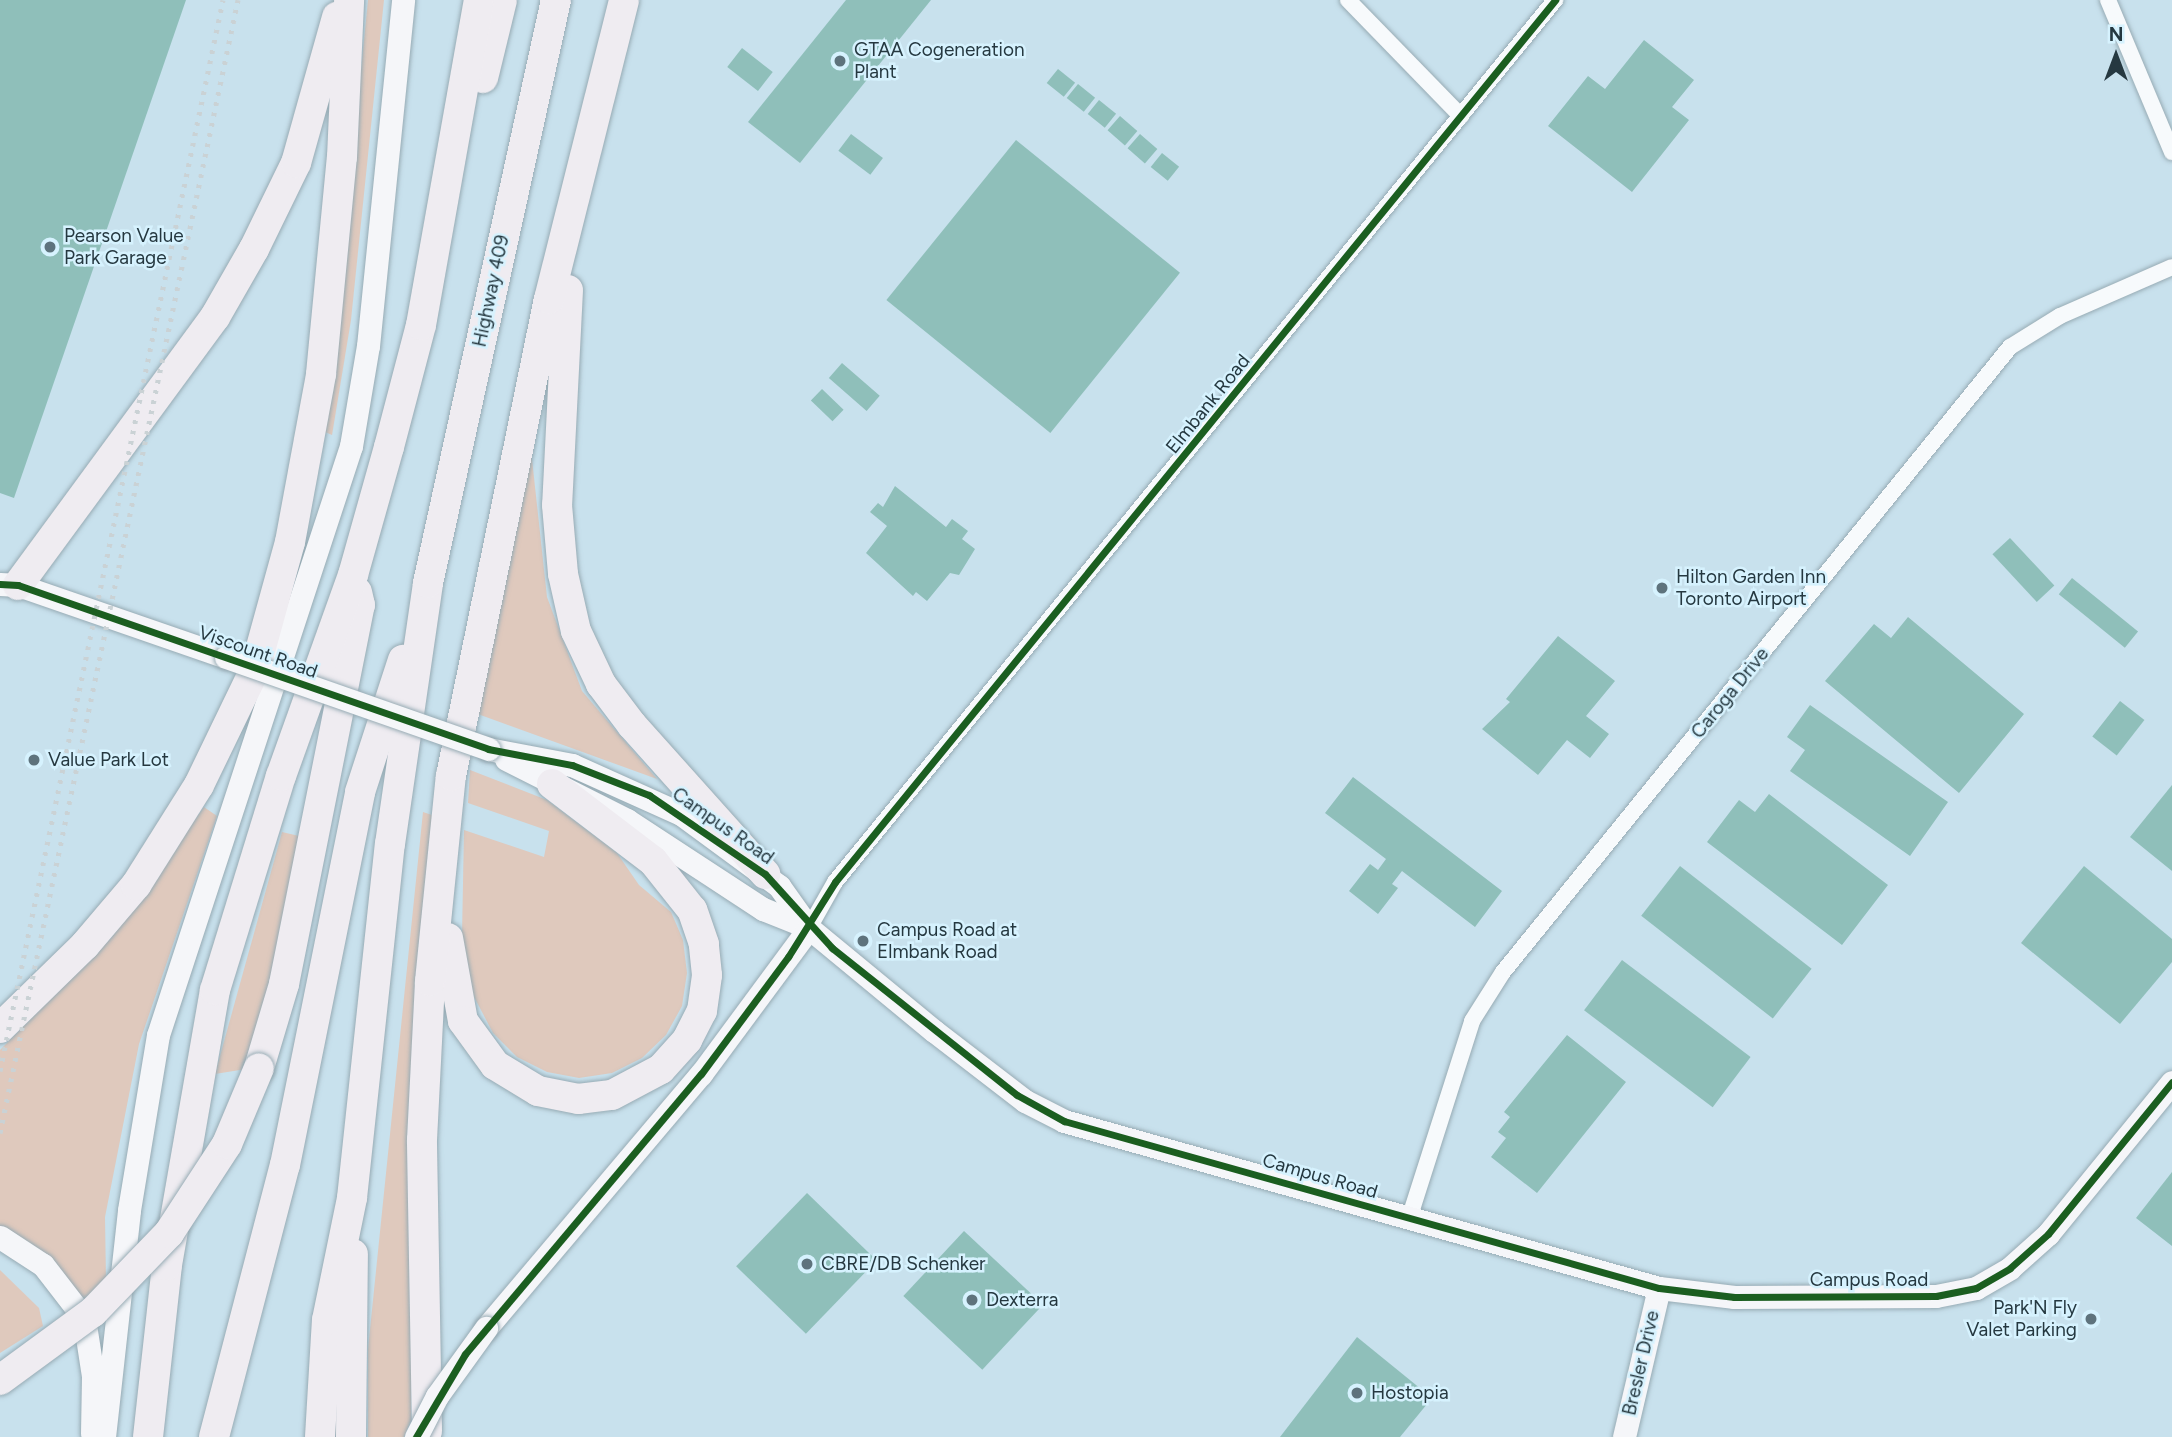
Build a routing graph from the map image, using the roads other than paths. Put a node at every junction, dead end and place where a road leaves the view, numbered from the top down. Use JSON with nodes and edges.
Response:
{"nodes":[{"id":1,"x":342,"y":0,"type":"edge"},
{"id":2,"x":349,"y":0,"type":"edge"},
{"id":3,"x":403,"y":0,"type":"edge"},
{"id":4,"x":414,"y":0,"type":"edge"},
{"id":5,"x":459,"y":0,"type":"edge"},
{"id":6,"x":479,"y":0,"type":"edge"},
{"id":7,"x":502,"y":0,"type":"edge"},
{"id":8,"x":624,"y":0,"type":"edge"},
{"id":9,"x":1348,"y":0,"type":"edge"},
{"id":10,"x":1555,"y":0,"type":"edge"},
{"id":11,"x":2108,"y":0,"type":"edge"},
{"id":12,"x":551,"y":7,"type":"edge"},
{"id":13,"x":402,"y":46,"type":"junction"},
{"id":14,"x":1461,"y":116,"type":"junction"},
{"id":15,"x":453,"y":146,"type":"junction"},
{"id":16,"x":2172,"y":152,"type":"edge"},
{"id":17,"x":579,"y":192,"type":"junction"},
{"id":18,"x":2172,"y":267,"type":"edge"},
{"id":19,"x":353,"y":575,"type":"junction"},
{"id":20,"x":6,"y":581,"type":"edge"},
{"id":21,"x":428,"y":583,"type":"junction"},
{"id":22,"x":488,"y":749,"type":"junction"},
{"id":23,"x":552,"y":784,"type":"junction"},
{"id":24,"x":765,"y":874,"type":"junction"},
{"id":25,"x":442,"y":875,"type":"junction"},
{"id":26,"x":809,"y":928,"type":"junction"},
{"id":27,"x":0,"y":1028,"type":"edge"},
{"id":28,"x":2172,"y":1082,"type":"edge"},
{"id":29,"x":352,"y":1198,"type":"junction"},
{"id":30,"x":1409,"y":1219,"type":"junction"},
{"id":31,"x":0,"y":1237,"type":"edge"},
{"id":32,"x":1658,"y":1289,"type":"junction"},
{"id":33,"x":241,"y":1347,"type":"junction"},
{"id":34,"x":0,"y":1380,"type":"edge"},
{"id":35,"x":92,"y":1437,"type":"edge"},
{"id":36,"x":104,"y":1437,"type":"edge"},
{"id":37,"x":148,"y":1437,"type":"edge"},
{"id":38,"x":214,"y":1437,"type":"edge"},
{"id":39,"x":233,"y":1437,"type":"edge"},
{"id":40,"x":320,"y":1437,"type":"edge"},
{"id":41,"x":351,"y":1437,"type":"edge"},
{"id":42,"x":415,"y":1437,"type":"edge"},
{"id":43,"x":427,"y":1437,"type":"edge"},
{"id":44,"x":1624,"y":1437,"type":"edge"}],
"edges":[{"from":1,"to":20,"type":"highway"},
{"from":2,"to":27,"type":"highway"},
{"from":3,"to":13,"type":"street"},
{"from":4,"to":13,"type":"street"},
{"from":5,"to":15,"type":"highway"},
{"from":6,"to":15,"type":"highway"},
{"from":7,"to":15,"type":"highway"},
{"from":8,"to":17,"type":"highway"},
{"from":9,"to":14,"type":"street"},
{"from":10,"to":14,"type":"street","name":"Elmbank Road"},
{"from":11,"to":16,"type":"street"},
{"from":12,"to":21,"type":"highway","name":"Highway 409"},
{"from":13,"to":36,"type":"street"},
{"from":14,"to":26,"type":"street","name":"Elmbank Road"},
{"from":15,"to":19,"type":"highway"},
{"from":17,"to":24,"type":"highway"},
{"from":17,"to":25,"type":"highway"},
{"from":18,"to":30,"type":"street","name":"Caroga Drive"},
{"from":19,"to":34,"type":"highway","bridge":true},
{"from":19,"to":37,"type":"highway"},
{"from":20,"to":22,"type":"street","name":"Viscount Road","bridge":true},
{"from":21,"to":29,"type":"highway"},
{"from":21,"to":33,"type":"highway"},
{"from":22,"to":23,"type":"street","name":"Campus Road"},
{"from":22,"to":24,"type":"street","name":"Campus Road"},
{"from":23,"to":25,"type":"highway"},
{"from":23,"to":26,"type":"street","name":"Campus Road"},
{"from":24,"to":26,"type":"street","name":"Campus Road"},
{"from":25,"to":43,"type":"highway"},
{"from":26,"to":30,"type":"street","name":"Campus Road"},
{"from":26,"to":42,"type":"street","bridge":true},
{"from":28,"to":32,"type":"street","name":"Campus Road"},
{"from":29,"to":40,"type":"highway"},
{"from":29,"to":41,"type":"highway"},
{"from":30,"to":32,"type":"street","name":"Campus Road"},
{"from":31,"to":35,"type":"street"},
{"from":32,"to":44,"type":"street","name":"Bresler Drive"},
{"from":33,"to":38,"type":"highway"},
{"from":33,"to":39,"type":"highway"}]}
